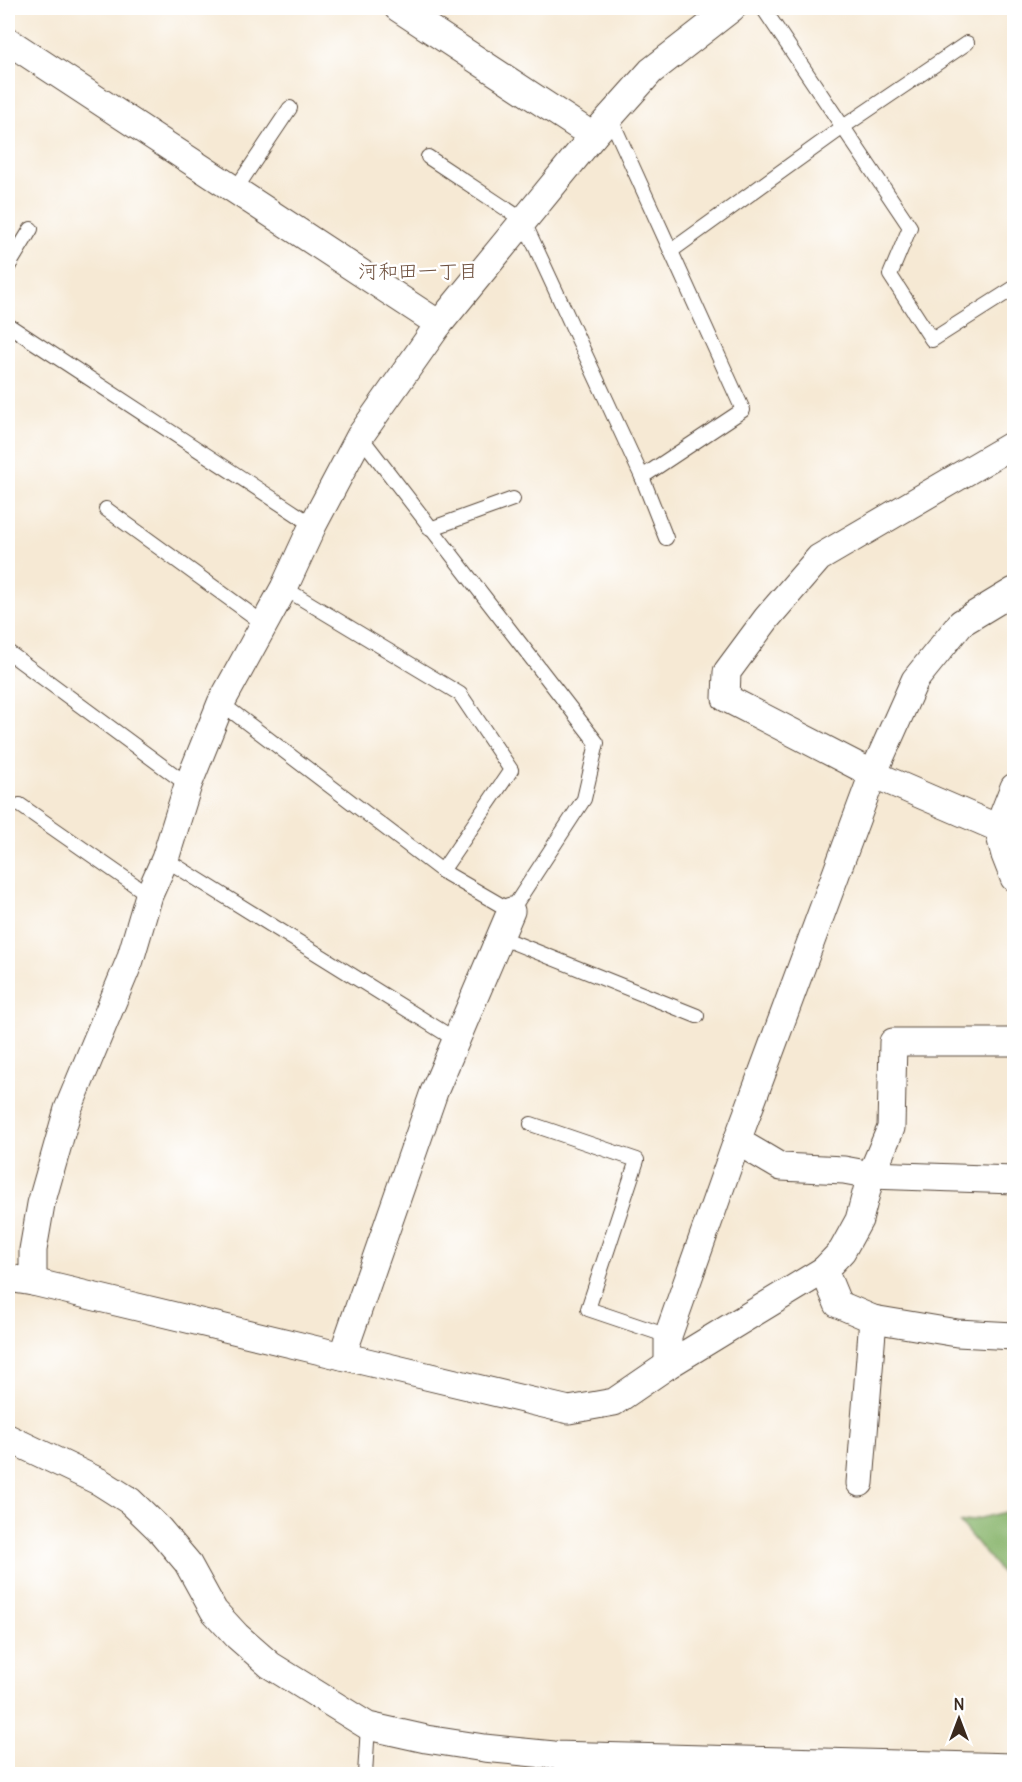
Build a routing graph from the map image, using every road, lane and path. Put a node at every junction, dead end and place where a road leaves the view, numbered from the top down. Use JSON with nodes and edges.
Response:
{"nodes":[{"id":1,"x":398,"y":8,"type":"edge"},
{"id":2,"x":732,"y":8,"type":"edge"},
{"id":3,"x":763,"y":8,"type":"edge"},
{"id":4,"x":8,"y":41,"type":"edge"},
{"id":5,"x":967,"y":43,"type":"dead end"},
{"id":6,"x":290,"y":108,"type":"dead end"},
{"id":7,"x":601,"y":126,"type":"junction"},
{"id":8,"x":843,"y":127,"type":"junction"},
{"id":9,"x":428,"y":158,"type":"dead end"},
{"id":10,"x":235,"y":190,"type":"junction"},
{"id":11,"x":523,"y":220,"type":"junction"},
{"id":12,"x":31,"y":229,"type":"dead end"},
{"id":13,"x":671,"y":251,"type":"junction"},
{"id":14,"x":8,"y":267,"type":"edge"},
{"id":15,"x":1014,"y":288,"type":"edge"},
{"id":16,"x":8,"y":324,"type":"edge"},
{"id":17,"x":439,"y":324,"type":"junction"},
{"id":18,"x":360,"y":436,"type":"junction"},
{"id":19,"x":1014,"y":444,"type":"edge"},
{"id":20,"x":642,"y":477,"type":"junction"},
{"id":21,"x":513,"y":499,"type":"dead end"},
{"id":22,"x":106,"y":509,"type":"dead end"},
{"id":23,"x":313,"y":525,"type":"junction"},
{"id":24,"x":430,"y":529,"type":"junction"},
{"id":25,"x":666,"y":538,"type":"dead end"},
{"id":26,"x":284,"y":588,"type":"junction"},
{"id":27,"x":1014,"y":591,"type":"edge"},
{"id":28,"x":263,"y":623,"type":"junction"},
{"id":29,"x":8,"y":652,"type":"edge"},
{"id":30,"x":221,"y":703,"type":"junction"},
{"id":31,"x":873,"y":774,"type":"junction"},
{"id":32,"x":188,"y":785,"type":"junction"},
{"id":33,"x":1014,"y":787,"type":"edge"},
{"id":34,"x":20,"y":805,"type":"dead end"},
{"id":35,"x":998,"y":828,"type":"junction"},
{"id":36,"x":165,"y":859,"type":"junction"},
{"id":37,"x":442,"y":871,"type":"junction"},
{"id":38,"x":1014,"y":878,"type":"edge"},
{"id":39,"x":149,"y":895,"type":"junction"},
{"id":40,"x":511,"y":911,"type":"junction"},
{"id":41,"x":500,"y":937,"type":"junction"},
{"id":42,"x":697,"y":1016,"type":"dead end"},
{"id":43,"x":456,"y":1040,"type":"junction"},
{"id":44,"x":1014,"y":1042,"type":"edge"},
{"id":45,"x":531,"y":1124,"type":"dead end"},
{"id":46,"x":737,"y":1141,"type":"junction"},
{"id":47,"x":871,"y":1175,"type":"junction"},
{"id":48,"x":1014,"y":1180,"type":"edge"},
{"id":49,"x":824,"y":1270,"type":"junction"},
{"id":50,"x":20,"y":1280,"type":"edge"},
{"id":51,"x":873,"y":1319,"type":"junction"},
{"id":52,"x":668,"y":1336,"type":"junction"},
{"id":53,"x":1014,"y":1336,"type":"edge"},
{"id":54,"x":342,"y":1356,"type":"junction"},
{"id":55,"x":668,"y":1365,"type":"junction"},
{"id":56,"x":8,"y":1438,"type":"edge"},
{"id":57,"x":860,"y":1483,"type":"dead end"},
{"id":58,"x":368,"y":1726,"type":"junction"},
{"id":59,"x":657,"y":1766,"type":"edge"},
{"id":60,"x":1014,"y":1767,"type":"edge"},
{"id":61,"x":365,"y":1774,"type":"edge"}],
"edges":[{"from":1,"to":7,"type":"street"},
{"from":2,"to":7,"type":"street"},
{"from":3,"to":8,"type":"lane"},
{"from":4,"to":10,"type":"street"},
{"from":5,"to":8,"type":"lane"},
{"from":6,"to":10,"type":"lane"},
{"from":7,"to":11,"type":"street"},
{"from":7,"to":13,"type":"lane"},
{"from":8,"to":13,"type":"lane"},
{"from":8,"to":15,"type":"lane"},
{"from":9,"to":11,"type":"lane"},
{"from":10,"to":17,"type":"street"},
{"from":11,"to":17,"type":"street"},
{"from":11,"to":20,"type":"lane"},
{"from":12,"to":14,"type":"lane"},
{"from":13,"to":20,"type":"lane"},
{"from":16,"to":23,"type":"lane"},
{"from":17,"to":18,"type":"street"},
{"from":18,"to":23,"type":"street"},
{"from":18,"to":24,"type":"lane"},
{"from":19,"to":31,"type":"street"},
{"from":20,"to":25,"type":"lane"},
{"from":21,"to":24,"type":"lane"},
{"from":22,"to":28,"type":"lane"},
{"from":23,"to":26,"type":"street"},
{"from":24,"to":40,"type":"lane"},
{"from":26,"to":28,"type":"street"},
{"from":26,"to":37,"type":"lane"},
{"from":27,"to":31,"type":"street"},
{"from":28,"to":30,"type":"street"},
{"from":29,"to":32,"type":"lane"},
{"from":30,"to":32,"type":"street"},
{"from":30,"to":37,"type":"lane"},
{"from":31,"to":35,"type":"street"},
{"from":31,"to":46,"type":"street"},
{"from":32,"to":36,"type":"street"},
{"from":33,"to":35,"type":"street"},
{"from":34,"to":39,"type":"lane"},
{"from":35,"to":38,"type":"street"},
{"from":36,"to":39,"type":"street"},
{"from":36,"to":43,"type":"lane"},
{"from":37,"to":40,"type":"lane"},
{"from":39,"to":50,"type":"street"},
{"from":40,"to":41,"type":"street"},
{"from":41,"to":42,"type":"lane"},
{"from":41,"to":43,"type":"street"},
{"from":43,"to":54,"type":"street"},
{"from":44,"to":47,"type":"street"},
{"from":45,"to":52,"type":"lane"},
{"from":46,"to":47,"type":"street"},
{"from":46,"to":52,"type":"street"},
{"from":47,"to":48,"type":"street"},
{"from":47,"to":49,"type":"street"},
{"from":49,"to":51,"type":"street"},
{"from":49,"to":55,"type":"street"},
{"from":50,"to":54,"type":"street"},
{"from":51,"to":53,"type":"street"},
{"from":51,"to":57,"type":"street"},
{"from":52,"to":55,"type":"street"},
{"from":54,"to":55,"type":"street"},
{"from":56,"to":58,"type":"street"},
{"from":58,"to":59,"type":"street"},
{"from":58,"to":61,"type":"lane"},
{"from":59,"to":60,"type":"street"}]}
